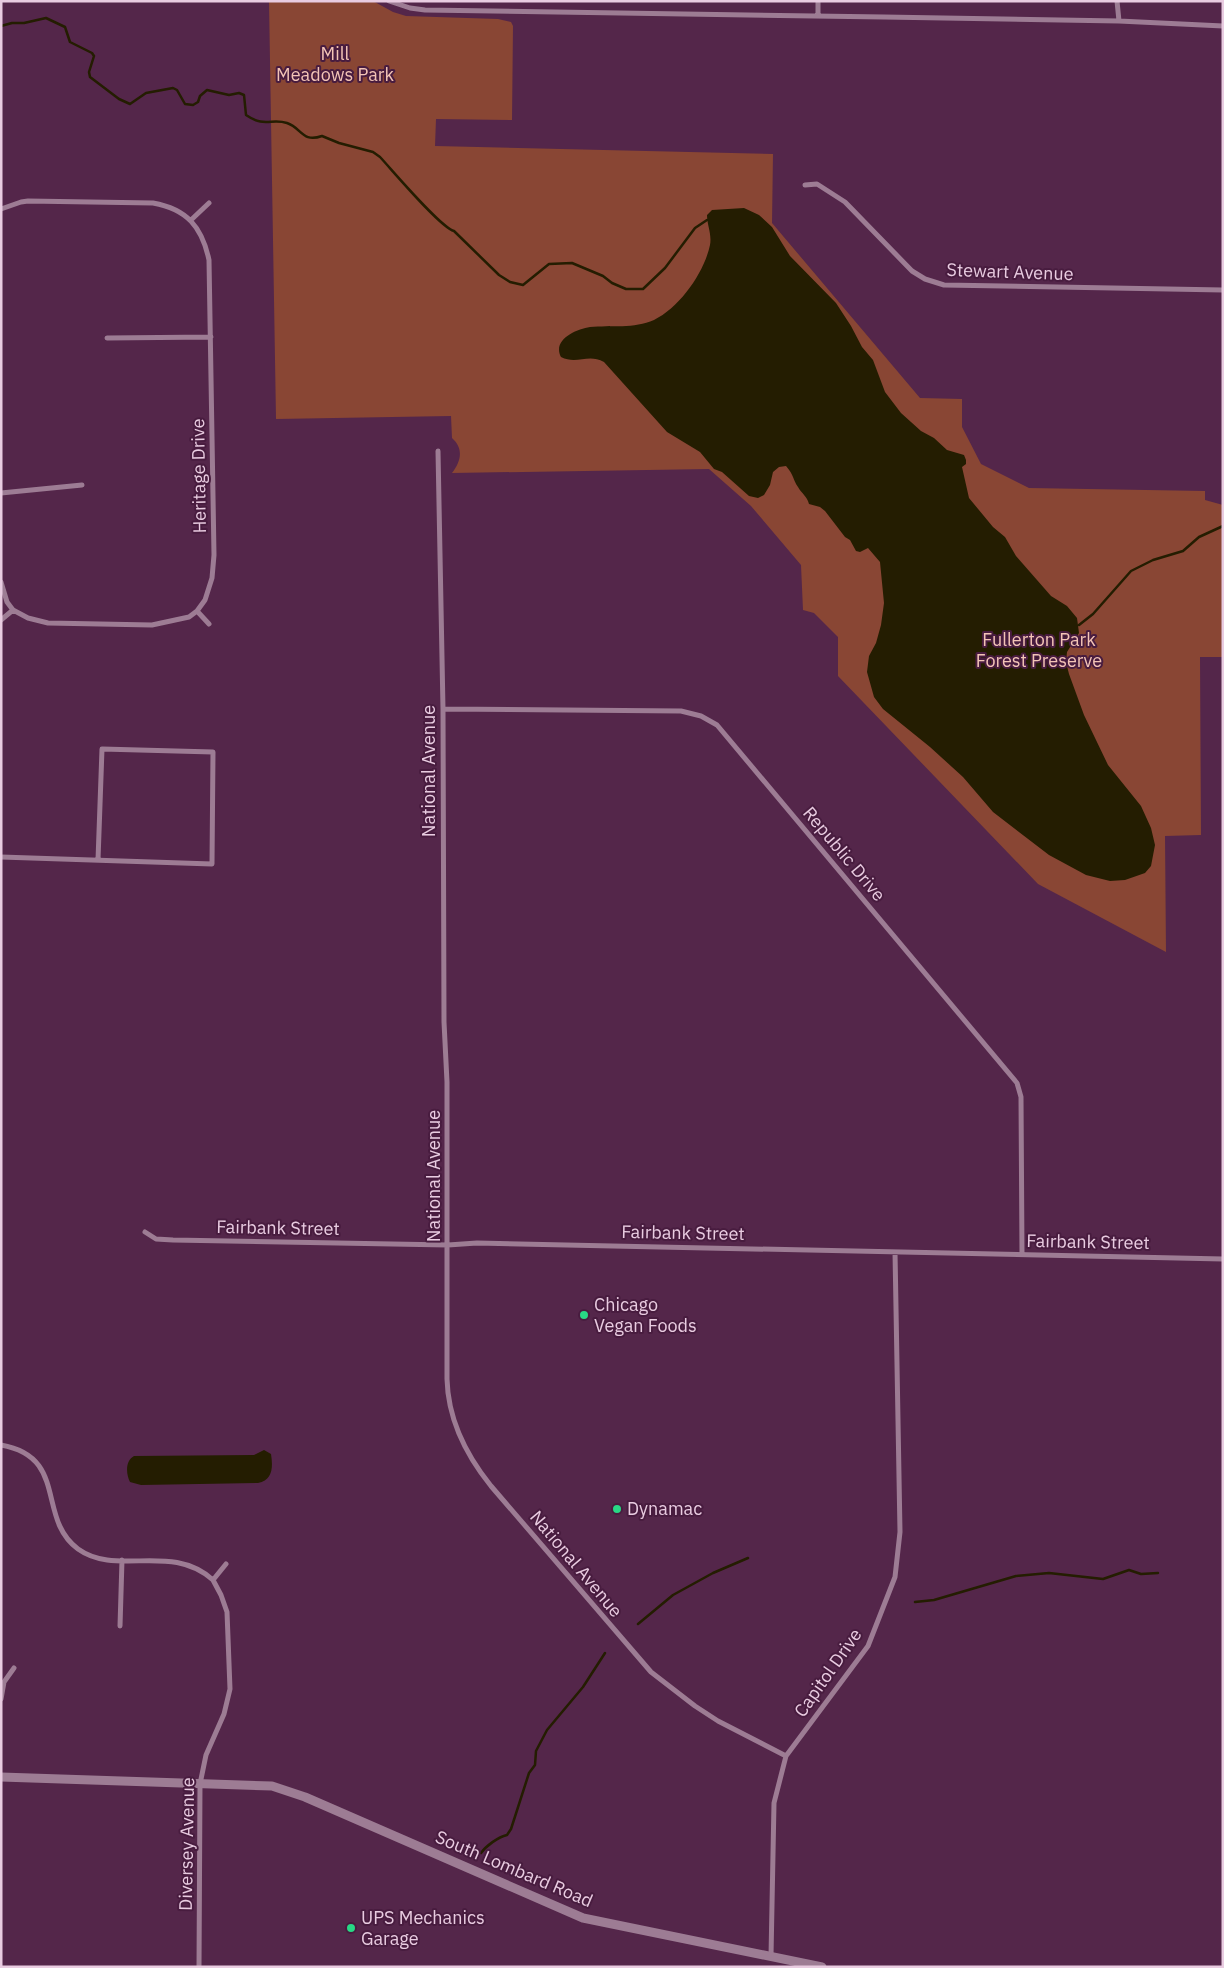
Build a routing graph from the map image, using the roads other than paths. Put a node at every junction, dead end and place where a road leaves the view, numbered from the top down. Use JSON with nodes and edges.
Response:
{"nodes":[{"id":1,"x":389,"y":1,"type":"edge"},
{"id":2,"x":818,"y":1,"type":"edge"},
{"id":3,"x":1117,"y":1,"type":"edge"},
{"id":4,"x":818,"y":16,"type":"junction"},
{"id":5,"x":1119,"y":22,"type":"junction"},
{"id":6,"x":1223,"y":26,"type":"edge"},
{"id":7,"x":804,"y":185,"type":"dead end"},
{"id":8,"x":209,"y":203,"type":"dead end"},
{"id":9,"x":1,"y":209,"type":"edge"},
{"id":10,"x":191,"y":220,"type":"junction"},
{"id":11,"x":1223,"y":290,"type":"edge"},
{"id":12,"x":211,"y":337,"type":"junction"},
{"id":13,"x":107,"y":338,"type":"dead end"},
{"id":14,"x":438,"y":451,"type":"dead end"},
{"id":15,"x":82,"y":485,"type":"dead end"},
{"id":16,"x":1,"y":494,"type":"edge"},
{"id":17,"x":1,"y":582,"type":"edge"},
{"id":18,"x":13,"y":610,"type":"junction"},
{"id":19,"x":197,"y":611,"type":"junction"},
{"id":20,"x":1,"y":620,"type":"edge"},
{"id":21,"x":209,"y":624,"type":"dead end"},
{"id":22,"x":443,"y":709,"type":"junction"},
{"id":23,"x":1,"y":856,"type":"edge"},
{"id":24,"x":98,"y":860,"type":"junction"},
{"id":25,"x":145,"y":1232,"type":"dead end"},
{"id":26,"x":448,"y":1245,"type":"junction"},
{"id":27,"x":895,"y":1252,"type":"junction"},
{"id":28,"x":1022,"y":1254,"type":"junction"},
{"id":29,"x":1223,"y":1259,"type":"edge"},
{"id":30,"x":1,"y":1445,"type":"edge"},
{"id":31,"x":122,"y":1560,"type":"junction"},
{"id":32,"x":226,"y":1564,"type":"dead end"},
{"id":33,"x":213,"y":1580,"type":"junction"},
{"id":34,"x":120,"y":1626,"type":"dead end"},
{"id":35,"x":14,"y":1668,"type":"dead end"},
{"id":36,"x":1,"y":1698,"type":"edge"},
{"id":37,"x":786,"y":1756,"type":"junction"},
{"id":38,"x":1,"y":1777,"type":"edge"},
{"id":39,"x":200,"y":1784,"type":"junction"},
{"id":40,"x":771,"y":1956,"type":"junction"},
{"id":41,"x":199,"y":1967,"type":"edge"},
{"id":42,"x":822,"y":1967,"type":"edge"}],
"edges":[{"from":1,"to":4,"type":"street"},
{"from":2,"to":4,"type":"street"},
{"from":3,"to":5,"type":"street"},
{"from":4,"to":5,"type":"street"},
{"from":5,"to":6,"type":"street"},
{"from":7,"to":11,"type":"street","name":"Stewart Avenue"},
{"from":8,"to":10,"type":"street"},
{"from":9,"to":10,"type":"street","name":"Heritage Drive"},
{"from":10,"to":12,"type":"street","name":"Heritage Drive"},
{"from":12,"to":13,"type":"street"},
{"from":12,"to":19,"type":"street","name":"Heritage Drive"},
{"from":14,"to":22,"type":"street","name":"National Avenue"},
{"from":15,"to":16,"type":"street"},
{"from":17,"to":18,"type":"street"},
{"from":18,"to":19,"type":"street"},
{"from":18,"to":20,"type":"street"},
{"from":19,"to":21,"type":"street"},
{"from":22,"to":26,"type":"street","name":"National Avenue"},
{"from":22,"to":28,"type":"street","name":"Republic Drive"},
{"from":23,"to":24,"type":"street"},
{"from":24,"to":24,"type":"street"},
{"from":25,"to":26,"type":"street","name":"Fairbank Street"},
{"from":26,"to":27,"type":"street","name":"Fairbank Street"},
{"from":26,"to":37,"type":"street","name":"National Avenue"},
{"from":27,"to":28,"type":"street","name":"Fairbank Street"},
{"from":27,"to":37,"type":"street","name":"Capitol Drive"},
{"from":28,"to":29,"type":"street","name":"Fairbank Street"},
{"from":30,"to":31,"type":"street"},
{"from":31,"to":33,"type":"street"},
{"from":31,"to":34,"type":"street"},
{"from":32,"to":33,"type":"street"},
{"from":33,"to":39,"type":"street","name":"Diversey Avenue"},
{"from":35,"to":36,"type":"street"},
{"from":37,"to":40,"type":"street","name":"Capitol Drive"},
{"from":38,"to":39,"type":"street","name":"South Lombard Road"},
{"from":39,"to":40,"type":"street","name":"South Lombard Road"},
{"from":39,"to":41,"type":"street","name":"Diversey Avenue"},
{"from":40,"to":42,"type":"street","name":"South Lombard Road"}]}
